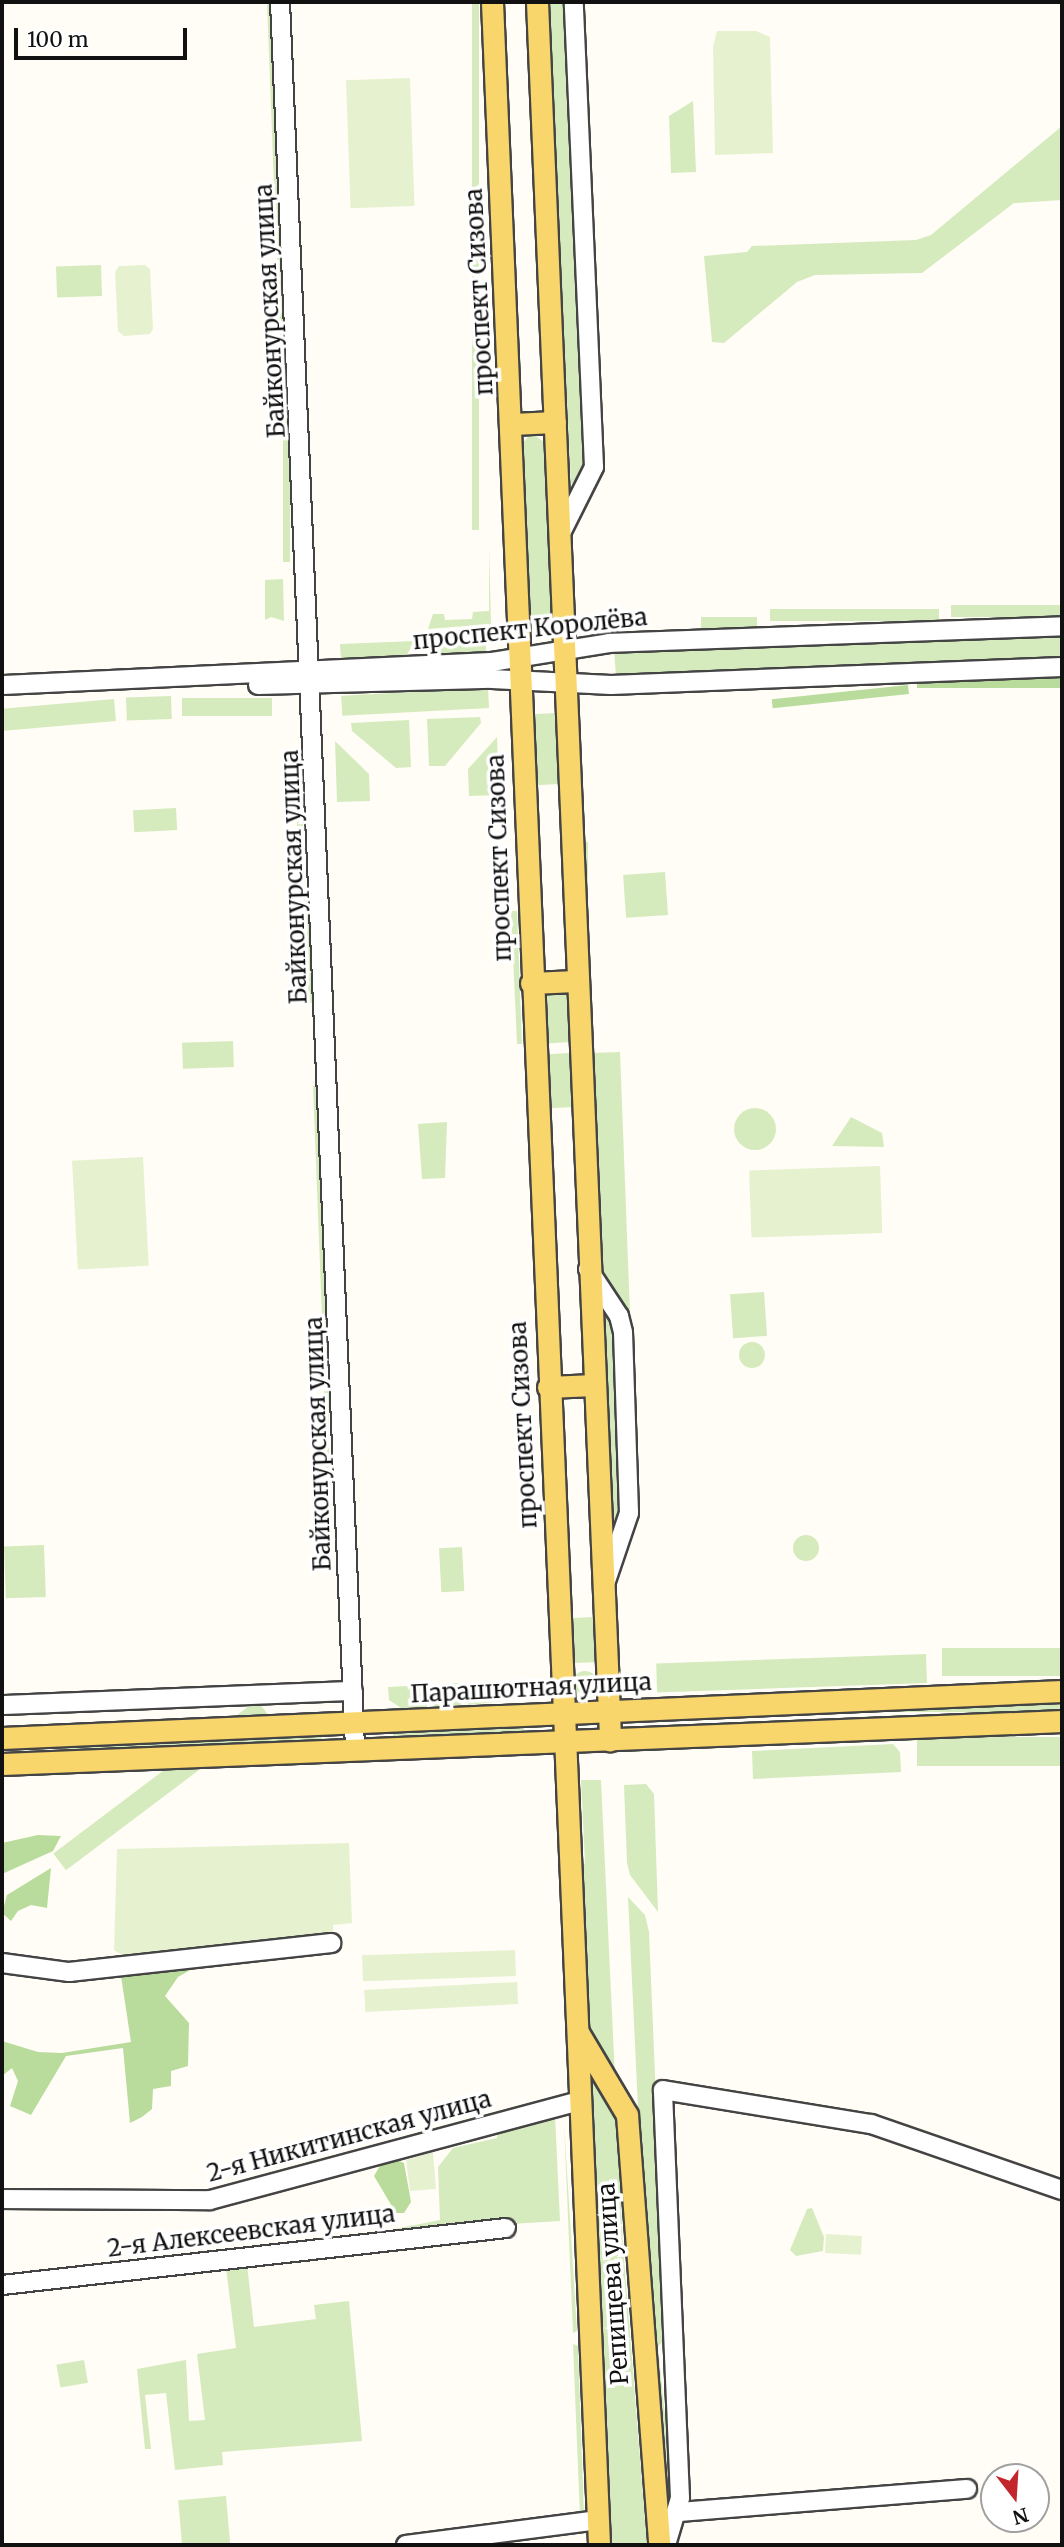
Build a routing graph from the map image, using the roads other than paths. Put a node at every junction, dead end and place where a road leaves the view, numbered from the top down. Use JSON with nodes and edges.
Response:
{"nodes":[{"id":1,"x":281,"y":2,"type":"edge"},
{"id":2,"x":492,"y":2,"type":"edge"},
{"id":3,"x":537,"y":2,"type":"edge"},
{"id":4,"x":574,"y":2,"type":"edge"},
{"id":5,"x":555,"y":422,"type":"junction"},
{"id":6,"x":512,"y":424,"type":"junction"},
{"id":7,"x":560,"y":536,"type":"junction"},
{"id":8,"x":1062,"y":626,"type":"edge"},
{"id":9,"x":564,"y":649,"type":"junction"},
{"id":10,"x":517,"y":656,"type":"junction"},
{"id":11,"x":1062,"y":667,"type":"edge"},
{"id":12,"x":310,"y":678,"type":"junction"},
{"id":13,"x":518,"y":680,"type":"junction"},
{"id":14,"x":564,"y":684,"type":"junction"},
{"id":15,"x":2,"y":685,"type":"edge"},
{"id":16,"x":2,"y":696,"type":"edge"},
{"id":17,"x":576,"y":981,"type":"junction"},
{"id":18,"x":531,"y":983,"type":"junction"},
{"id":19,"x":588,"y":1269,"type":"junction"},
{"id":20,"x":594,"y":1385,"type":"junction"},
{"id":21,"x":548,"y":1387,"type":"junction"},
{"id":22,"x":603,"y":1591,"type":"junction"},
{"id":23,"x":353,"y":1691,"type":"junction"},
{"id":24,"x":1062,"y":1691,"type":"edge"},
{"id":25,"x":2,"y":1705,"type":"edge"},
{"id":26,"x":608,"y":1710,"type":"junction"},
{"id":27,"x":564,"y":1713,"type":"junction"},
{"id":28,"x":1062,"y":1721,"type":"edge"},
{"id":29,"x":354,"y":1724,"type":"junction"},
{"id":30,"x":50,"y":1736,"type":"junction"},
{"id":31,"x":2,"y":1738,"type":"edge"},
{"id":32,"x":610,"y":1740,"type":"junction"},
{"id":33,"x":565,"y":1743,"type":"junction"},
{"id":34,"x":355,"y":1750,"type":"junction"},
{"id":35,"x":53,"y":1762,"type":"junction"},
{"id":36,"x":2,"y":1765,"type":"edge"},
{"id":37,"x":331,"y":1943,"type":"dead end"},
{"id":38,"x":2,"y":1964,"type":"edge"},
{"id":39,"x":578,"y":2033,"type":"junction"},
{"id":40,"x":580,"y":2101,"type":"junction"},
{"id":41,"x":1062,"y":2189,"type":"edge"},
{"id":42,"x":2,"y":2199,"type":"edge"},
{"id":43,"x":506,"y":2228,"type":"dead end"},
{"id":44,"x":2,"y":2285,"type":"edge"},
{"id":45,"x":967,"y":2489,"type":"dead end"},
{"id":46,"x":679,"y":2512,"type":"junction"},
{"id":47,"x":598,"y":2520,"type":"junction"},
{"id":48,"x":406,"y":2545,"type":"edge"},
{"id":49,"x":599,"y":2545,"type":"edge"},
{"id":50,"x":659,"y":2545,"type":"edge"},
{"id":51,"x":666,"y":2545,"type":"edge"}],
"edges":[{"from":1,"to":12,"type":"street","name":"Байконурская улица"},
{"from":2,"to":6,"type":"main road","name":"проспект Сизова"},
{"from":3,"to":5,"type":"main road"},
{"from":4,"to":7,"type":"street"},
{"from":5,"to":6,"type":"main road"},
{"from":5,"to":7,"type":"main road"},
{"from":6,"to":10,"type":"main road","name":"проспект Сизова"},
{"from":7,"to":9,"type":"main road"},
{"from":8,"to":9,"type":"street","name":"проспект Королёва"},
{"from":9,"to":10,"type":"street","name":"проспект Королёва"},
{"from":9,"to":14,"type":"main road"},
{"from":10,"to":12,"type":"street","name":"проспект Королёва"},
{"from":10,"to":13,"type":"main road","name":"проспект Сизова"},
{"from":11,"to":14,"type":"street","name":"проспект Королёва"},
{"from":12,"to":13,"type":"street","name":"проспект Королёва"},
{"from":12,"to":15,"type":"street","name":"проспект Королёва"},
{"from":12,"to":16,"type":"street","name":"проспект Королёва"},
{"from":12,"to":23,"type":"street","name":"Байконурская улица"},
{"from":13,"to":14,"type":"street","name":"проспект Королёва"},
{"from":13,"to":18,"type":"main road","name":"проспект Сизова"},
{"from":14,"to":17,"type":"main road"},
{"from":17,"to":18,"type":"main road"},
{"from":17,"to":19,"type":"main road"},
{"from":18,"to":21,"type":"main road","name":"проспект Сизова"},
{"from":19,"to":20,"type":"main road"},
{"from":19,"to":22,"type":"street"},
{"from":20,"to":21,"type":"main road"},
{"from":20,"to":22,"type":"main road"},
{"from":21,"to":27,"type":"main road","name":"проспект Сизова"},
{"from":22,"to":26,"type":"main road"},
{"from":23,"to":25,"type":"street"},
{"from":23,"to":29,"type":"street","name":"Байконурская улица"},
{"from":24,"to":26,"type":"main road","name":"Парашютная улица"},
{"from":26,"to":27,"type":"main road","name":"Парашютная улица"},
{"from":26,"to":32,"type":"main road"},
{"from":27,"to":29,"type":"main road","name":"Парашютная улица"},
{"from":27,"to":33,"type":"main road","name":"Репищева улица"},
{"from":28,"to":32,"type":"main road"},
{"from":29,"to":30,"type":"main road","name":"Парашютная улица"},
{"from":29,"to":34,"type":"street","name":"Байконурская улица"},
{"from":30,"to":31,"type":"main road","name":"Парашютная улица"},
{"from":30,"to":35,"type":"main road"},
{"from":32,"to":33,"type":"main road"},
{"from":33,"to":34,"type":"main road"},
{"from":33,"to":39,"type":"main road","name":"Репищева улица"},
{"from":34,"to":35,"type":"main road"},
{"from":35,"to":36,"type":"main road"},
{"from":37,"to":38,"type":"street"},
{"from":39,"to":40,"type":"main road","name":"Репищева улица"},
{"from":39,"to":50,"type":"main road","name":"Репищева улица"},
{"from":40,"to":42,"type":"street","name":"2-я Никитинская улица"},
{"from":40,"to":47,"type":"main road","name":"Репищева улица"},
{"from":41,"to":46,"type":"street"},
{"from":43,"to":44,"type":"street","name":"2-я Алексеевская улица"},
{"from":45,"to":46,"type":"street"},
{"from":46,"to":51,"type":"street"},
{"from":47,"to":48,"type":"street"},
{"from":47,"to":49,"type":"main road","name":"Репищева улица"}]}
